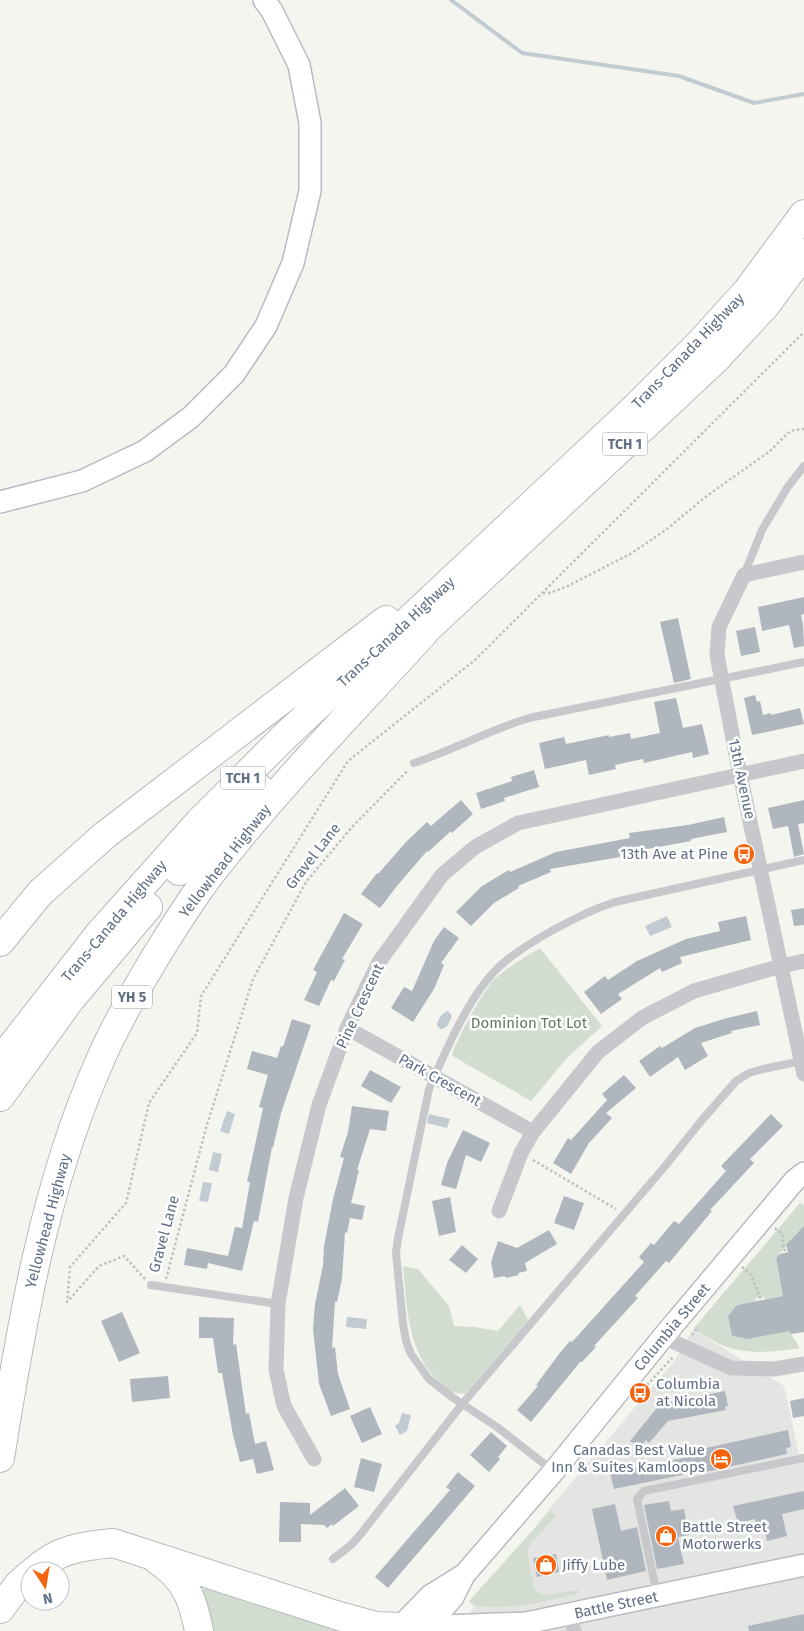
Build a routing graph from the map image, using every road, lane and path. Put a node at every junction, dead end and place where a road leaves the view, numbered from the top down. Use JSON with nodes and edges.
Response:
{"nodes":[{"id":1,"x":264,"y":0,"type":"edge"},
{"id":2,"x":804,"y":214,"type":"edge"},
{"id":3,"x":804,"y":253,"type":"edge"},
{"id":4,"x":804,"y":332,"type":"edge"},
{"id":5,"x":804,"y":429,"type":"edge"},
{"id":6,"x":804,"y":466,"type":"edge"},
{"id":7,"x":0,"y":502,"type":"edge"},
{"id":8,"x":514,"y":521,"type":"junction"},
{"id":9,"x":804,"y":562,"type":"edge"},
{"id":10,"x":744,"y":575,"type":"junction"},
{"id":11,"x":543,"y":592,"type":"junction"},
{"id":12,"x":434,"y":623,"type":"junction"},
{"id":13,"x":804,"y":662,"type":"edge"},
{"id":14,"x":721,"y":680,"type":"junction"},
{"id":15,"x":804,"y":761,"type":"edge"},
{"id":16,"x":414,"y":763,"type":"joint"},
{"id":17,"x":740,"y":774,"type":"junction"},
{"id":18,"x":804,"y":860,"type":"edge"},
{"id":19,"x":761,"y":869,"type":"junction"},
{"id":20,"x":0,"y":942,"type":"edge"},
{"id":21,"x":804,"y":961,"type":"edge"},
{"id":22,"x":781,"y":966,"type":"junction"},
{"id":23,"x":347,"y":1028,"type":"junction"},
{"id":24,"x":0,"y":1061,"type":"edge"},
{"id":25,"x":803,"y":1065,"type":"edge"},
{"id":26,"x":434,"y":1077,"type":"junction"},
{"id":27,"x":0,"y":1097,"type":"edge"},
{"id":28,"x":533,"y":1132,"type":"junction"},
{"id":29,"x":520,"y":1153,"type":"junction"},
{"id":30,"x":804,"y":1173,"type":"edge"},
{"id":31,"x":499,"y":1211,"type":"dead end"},
{"id":32,"x":624,"y":1214,"type":"junction"},
{"id":33,"x":763,"y":1217,"type":"junction"},
{"id":34,"x":787,"y":1250,"type":"dead end"},
{"id":35,"x":731,"y":1255,"type":"junction"},
{"id":36,"x":151,"y":1285,"type":"joint"},
{"id":37,"x":164,"y":1286,"type":"junction"},
{"id":38,"x":761,"y":1300,"type":"dead end"},
{"id":39,"x":278,"y":1304,"type":"junction"},
{"id":40,"x":663,"y":1337,"type":"junction"},
{"id":41,"x":804,"y":1364,"type":"edge"},
{"id":42,"x":463,"y":1403,"type":"junction"},
{"id":43,"x":0,"y":1458,"type":"edge"},
{"id":44,"x":804,"y":1458,"type":"edge"},
{"id":45,"x":314,"y":1460,"type":"dead end"},
{"id":46,"x":554,"y":1471,"type":"junction"},
{"id":47,"x":143,"y":1552,"type":"junction"},
{"id":48,"x":333,"y":1559,"type":"dead end"},
{"id":49,"x":47,"y":1561,"type":"edge"},
{"id":50,"x":804,"y":1565,"type":"edge"},
{"id":51,"x":20,"y":1583,"type":"edge"},
{"id":52,"x":657,"y":1596,"type":"junction"},
{"id":53,"x":0,"y":1610,"type":"edge"},
{"id":54,"x":572,"y":1623,"type":"edge"},
{"id":55,"x":518,"y":1627,"type":"edge"},
{"id":56,"x":411,"y":1629,"type":"edge"},
{"id":57,"x":198,"y":1631,"type":"edge"}],
"edges":[{"from":1,"to":7,"type":"main road"},
{"from":2,"to":8,"type":"highway","name":"Trans-Canada Highway","number":"TCH 1"},
{"from":3,"to":12,"type":"highway","name":"Trans-Canada Highway","number":"TCH 1"},
{"from":4,"to":11,"type":"path"},
{"from":5,"to":11,"type":"path"},
{"from":6,"to":10,"type":"lane"},
{"from":8,"to":20,"type":"highway"},
{"from":8,"to":24,"type":"highway","name":"Trans-Canada Highway","number":"TCH 1"},
{"from":9,"to":10,"type":"street"},
{"from":10,"to":14,"type":"street","name":"13th Avenue"},
{"from":11,"to":36,"type":"path"},
{"from":12,"to":27,"type":"highway","name":"Trans-Canada Highway","number":"TCH 1"},
{"from":12,"to":43,"type":"highway","name":"Yellowhead Highway","number":"YH 5"},
{"from":13,"to":14,"type":"lane"},
{"from":14,"to":16,"type":"lane"},
{"from":14,"to":17,"type":"street","name":"13th Avenue"},
{"from":15,"to":17,"type":"street","name":"Pine Crescent"},
{"from":16,"to":37,"type":"path","name":"Gravel Lane"},
{"from":17,"to":19,"type":"street","name":"13th Avenue"},
{"from":17,"to":23,"type":"street","name":"Pine Crescent"},
{"from":18,"to":19,"type":"lane"},
{"from":19,"to":22,"type":"street","name":"13th Avenue"},
{"from":19,"to":26,"type":"lane"},
{"from":21,"to":22,"type":"street"},
{"from":22,"to":25,"type":"street","name":"13th Avenue"},
{"from":22,"to":28,"type":"street"},
{"from":23,"to":26,"type":"street","name":"Park Crescent"},
{"from":23,"to":39,"type":"street","name":"Pine Crescent"},
{"from":25,"to":32,"type":"lane"},
{"from":26,"to":28,"type":"street","name":"Park Crescent"},
{"from":26,"to":42,"type":"lane"},
{"from":28,"to":29,"type":"street"},
{"from":29,"to":31,"type":"street"},
{"from":29,"to":32,"type":"path"},
{"from":30,"to":33,"type":"main road","name":"Columbia Street"},
{"from":32,"to":42,"type":"lane"},
{"from":33,"to":34,"type":"path"},
{"from":33,"to":35,"type":"main road","name":"Columbia Street"},
{"from":35,"to":38,"type":"path"},
{"from":35,"to":40,"type":"main road","name":"Columbia Street"},
{"from":36,"to":37,"type":"lane"},
{"from":37,"to":39,"type":"lane"},
{"from":39,"to":45,"type":"street","name":"Pine Crescent"},
{"from":40,"to":41,"type":"street"},
{"from":40,"to":46,"type":"main road","name":"Columbia Street"},
{"from":42,"to":46,"type":"lane"},
{"from":42,"to":48,"type":"lane"},
{"from":44,"to":52,"type":"lane"},
{"from":46,"to":56,"type":"main road","name":"Columbia Street"},
{"from":47,"to":49,"type":"highway"},
{"from":47,"to":56,"type":"highway"},
{"from":47,"to":57,"type":"highway"},
{"from":50,"to":52,"type":"main road","name":"Battle Street"},
{"from":51,"to":53,"type":"highway"},
{"from":52,"to":54,"type":"main road","name":"Battle Street"},
{"from":54,"to":55,"type":"main road","name":"Battle Street"},
{"from":55,"to":56,"type":"main road","name":"Battle Street"}]}
